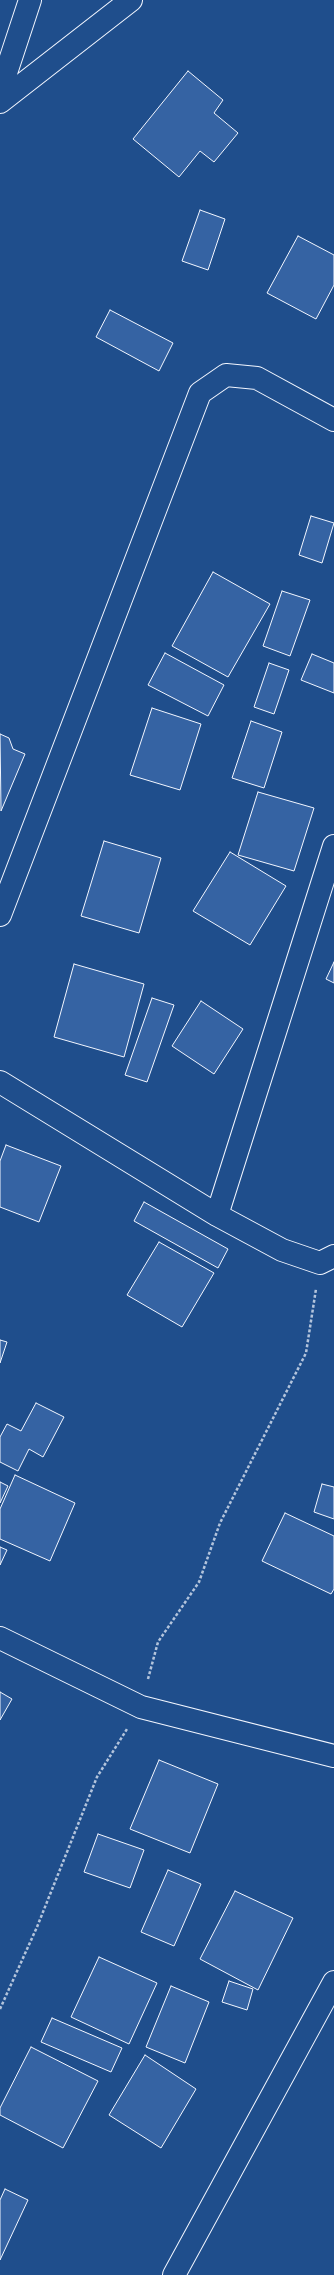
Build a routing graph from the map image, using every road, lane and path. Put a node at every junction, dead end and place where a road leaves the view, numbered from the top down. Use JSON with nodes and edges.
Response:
{"nodes":[{"id":1,"x":30,"y":0,"type":"edge"},
{"id":2,"x":131,"y":0,"type":"edge"},
{"id":3,"x":0,"y":91,"type":"edge"},
{"id":4,"x":0,"y":102,"type":"edge"},
{"id":5,"x":334,"y":420,"type":"edge"},
{"id":6,"x":334,"y":846,"type":"edge"},
{"id":7,"x":0,"y":916,"type":"edge"},
{"id":8,"x":0,"y":1082,"type":"edge"},
{"id":9,"x":217,"y":1215,"type":"junction"},
{"id":10,"x":327,"y":1260,"type":"edge"},
{"id":11,"x":0,"y":1638,"type":"edge"},
{"id":12,"x":141,"y":1707,"type":"junction"},
{"id":13,"x":334,"y":1756,"type":"edge"},
{"id":14,"x":334,"y":1982,"type":"edge"},
{"id":15,"x":0,"y":2009,"type":"edge"},
{"id":16,"x":174,"y":2275,"type":"edge"}],
"edges":[{"from":1,"to":3,"type":"street"},
{"from":2,"to":4,"type":"street"},
{"from":5,"to":7,"type":"street"},
{"from":6,"to":9,"type":"street"},
{"from":8,"to":9,"type":"street"},
{"from":9,"to":10,"type":"street"},
{"from":10,"to":12,"type":"path"},
{"from":11,"to":12,"type":"street"},
{"from":12,"to":13,"type":"street"},
{"from":12,"to":15,"type":"path"},
{"from":14,"to":16,"type":"street"}]}
